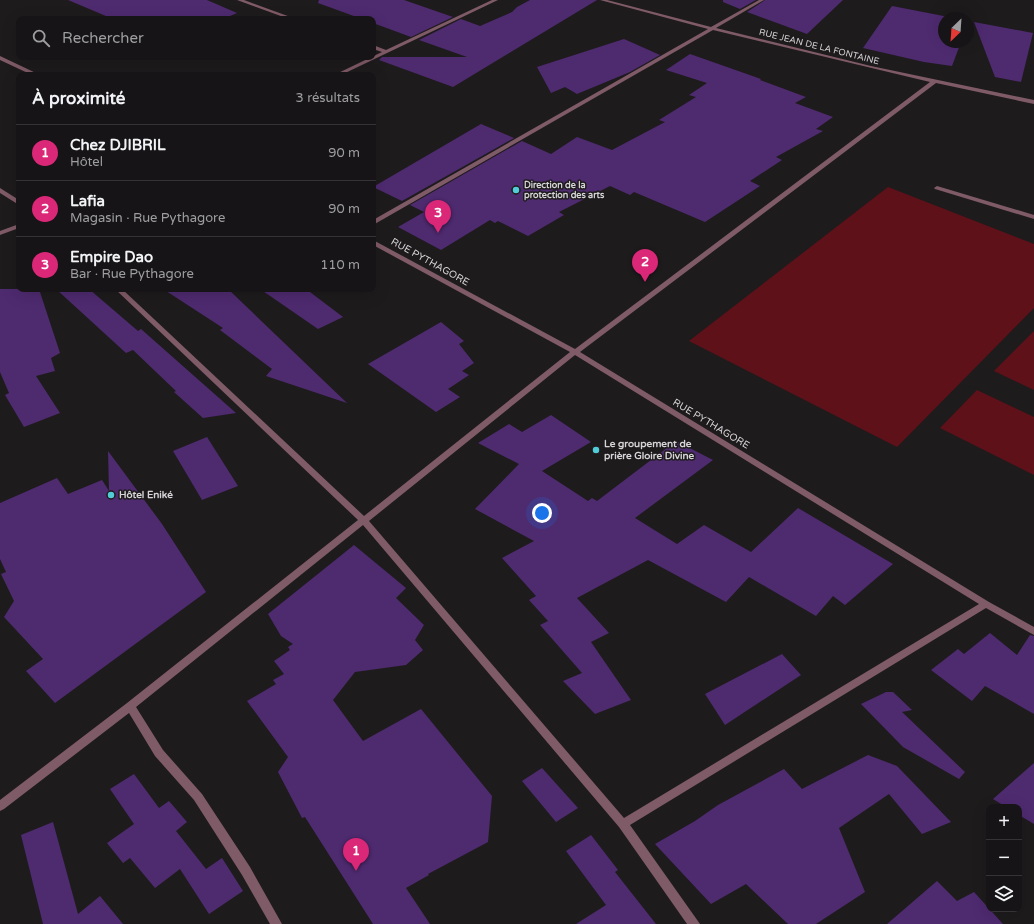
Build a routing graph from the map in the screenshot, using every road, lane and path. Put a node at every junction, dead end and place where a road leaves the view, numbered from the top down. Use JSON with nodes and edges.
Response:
{"nodes":[{"id":1,"x":240,"y":0,"type":"edge"},
{"id":2,"x":496,"y":0,"type":"edge"},
{"id":3,"x":602,"y":0,"type":"edge"},
{"id":4,"x":762,"y":0,"type":"edge"},
{"id":5,"x":285,"y":16,"type":"edge"},
{"id":6,"x":712,"y":29,"type":"junction"},
{"id":7,"x":376,"y":48,"type":"edge"},
{"id":8,"x":387,"y":52,"type":"junction"},
{"id":9,"x":376,"y":57,"type":"edge"},
{"id":10,"x":0,"y":58,"type":"edge"},
{"id":11,"x":370,"y":60,"type":"edge"},
{"id":12,"x":30,"y":72,"type":"edge"},
{"id":13,"x":344,"y":72,"type":"edge"},
{"id":14,"x":934,"y":82,"type":"junction"},
{"id":15,"x":1034,"y":102,"type":"edge"},
{"id":16,"x":937,"y":188,"type":"dead end"},
{"id":17,"x":0,"y":190,"type":"edge"},
{"id":18,"x":16,"y":201,"type":"edge"},
{"id":19,"x":1034,"y":217,"type":"edge"},
{"id":20,"x":376,"y":221,"type":"edge"},
{"id":21,"x":16,"y":227,"type":"edge"},
{"id":22,"x":0,"y":233,"type":"edge"},
{"id":23,"x":376,"y":244,"type":"edge"},
{"id":24,"x":121,"y":292,"type":"edge"},
{"id":25,"x":575,"y":352,"type":"junction"},
{"id":26,"x":363,"y":520,"type":"junction"},
{"id":27,"x":986,"y":604,"type":"junction"},
{"id":28,"x":1034,"y":631,"type":"edge"},
{"id":29,"x":130,"y":706,"type":"junction"},
{"id":30,"x":0,"y":806,"type":"edge"},
{"id":31,"x":624,"y":824,"type":"junction"},
{"id":32,"x":276,"y":924,"type":"edge"},
{"id":33,"x":694,"y":924,"type":"edge"}],
"edges":[{"from":1,"to":5,"type":"street"},
{"from":2,"to":8,"type":"street"},
{"from":3,"to":6,"type":"street","name":"RUE JEAN DE LA FONTAINE"},
{"from":4,"to":6,"type":"street"},
{"from":6,"to":14,"type":"street","name":"RUE JEAN DE LA FONTAINE"},
{"from":6,"to":20,"type":"street"},
{"from":7,"to":8,"type":"street"},
{"from":8,"to":9,"type":"street"},
{"from":10,"to":12,"type":"street"},
{"from":11,"to":13,"type":"street"},
{"from":14,"to":15,"type":"street","name":"RUE JEAN DE LA FONTAINE"},
{"from":14,"to":25,"type":"street"},
{"from":16,"to":19,"type":"street"},
{"from":17,"to":18,"type":"street"},
{"from":21,"to":22,"type":"street"},
{"from":23,"to":25,"type":"street","name":"RUE PYTHAGORE"},
{"from":24,"to":26,"type":"street"},
{"from":25,"to":26,"type":"street"},
{"from":25,"to":27,"type":"street","name":"RUE PYTHAGORE"},
{"from":26,"to":29,"type":"street"},
{"from":26,"to":31,"type":"street"},
{"from":27,"to":28,"type":"street","name":"RUE PYTHAGORE"},
{"from":27,"to":31,"type":"street"},
{"from":29,"to":30,"type":"street"},
{"from":29,"to":32,"type":"street"},
{"from":31,"to":33,"type":"street"}]}
